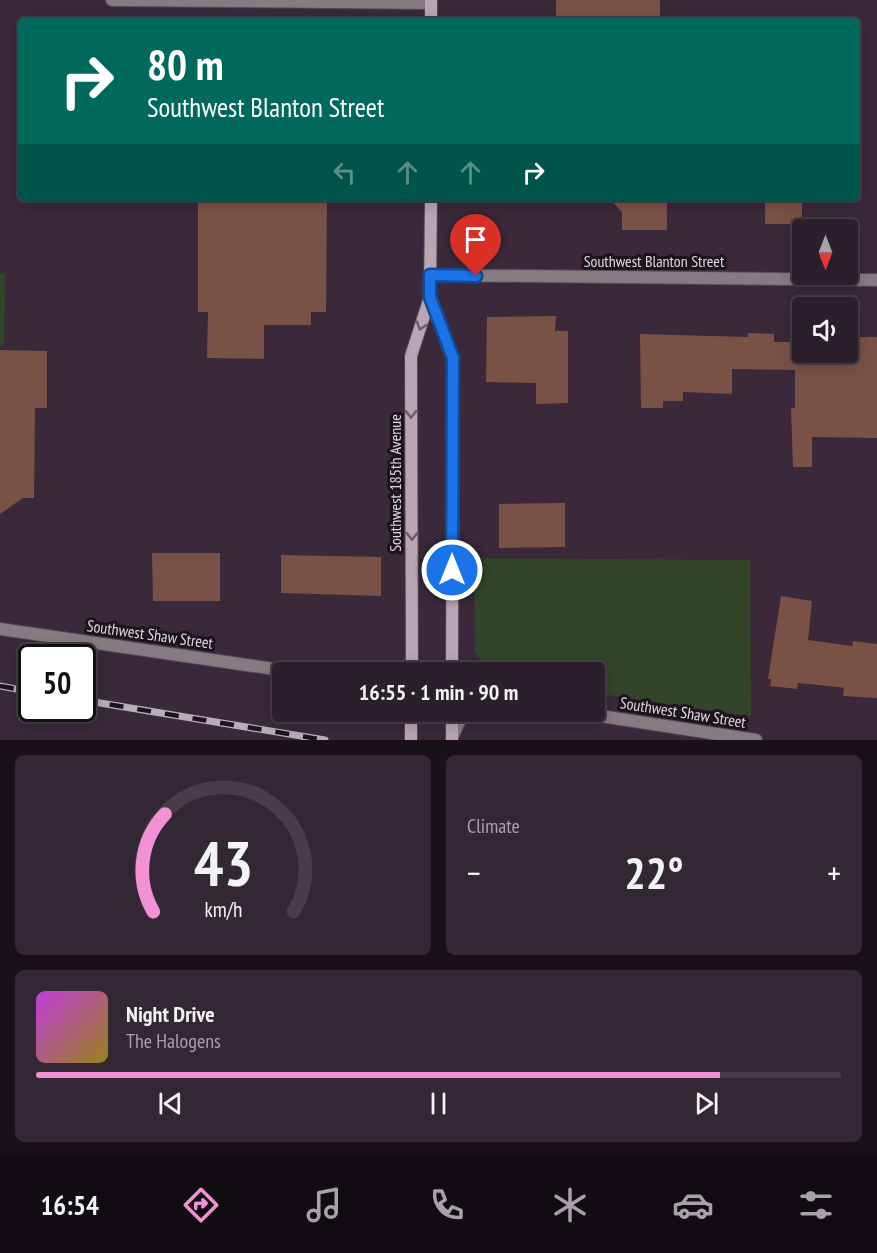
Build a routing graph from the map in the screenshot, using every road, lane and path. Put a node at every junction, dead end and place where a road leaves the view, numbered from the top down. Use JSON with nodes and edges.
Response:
{"nodes":[{"id":1,"x":112,"y":0,"type":"edge"},
{"id":2,"x":148,"y":0,"type":"edge"},
{"id":3,"x":430,"y":1,"type":"edge"},
{"id":4,"x":430,"y":18,"type":"edge"},
{"id":5,"x":430,"y":201,"type":"edge"},
{"id":6,"x":430,"y":275,"type":"junction"},
{"id":7,"x":877,"y":280,"type":"edge"},
{"id":8,"x":430,"y":297,"type":"junction"},
{"id":9,"x":0,"y":629,"type":"edge"},
{"id":10,"x":452,"y":638,"type":"junction"},
{"id":11,"x":412,"y":662,"type":"edge"},
{"id":12,"x":452,"y":662,"type":"edge"},
{"id":13,"x":455,"y":662,"type":"edge"},
{"id":14,"x":272,"y":669,"type":"edge"},
{"id":15,"x":605,"y":717,"type":"edge"},
{"id":16,"x":409,"y":722,"type":"edge"},
{"id":17,"x":452,"y":722,"type":"edge"},
{"id":18,"x":459,"y":722,"type":"edge"},
{"id":19,"x":452,"y":739,"type":"edge"},
{"id":20,"x":411,"y":740,"type":"edge"},
{"id":21,"x":756,"y":740,"type":"edge"}],
"edges":[{"from":1,"to":2,"type":"street"},
{"from":2,"to":3,"type":"street"},
{"from":3,"to":4,"type":"main road"},
{"from":5,"to":6,"type":"main road","name":"Southwest 185th Avenue"},
{"from":6,"to":7,"type":"street","name":"Southwest Blanton Street"},
{"from":6,"to":8,"type":"main road","name":"Southwest 185th Avenue"},
{"from":8,"to":10,"type":"main road","name":"Southwest 185th Avenue"},
{"from":8,"to":11,"type":"main road","name":"Southwest 185th Avenue","one_way":true},
{"from":9,"to":14,"type":"street","name":"Southwest Shaw Street"},
{"from":10,"to":12,"type":"main road","name":"Southwest 185th Avenue"},
{"from":10,"to":13,"type":"street"},
{"from":15,"to":21,"type":"street","name":"Southwest Shaw Street"},
{"from":16,"to":20,"type":"main road"},
{"from":17,"to":19,"type":"main road"},
{"from":18,"to":19,"type":"street"}]}
